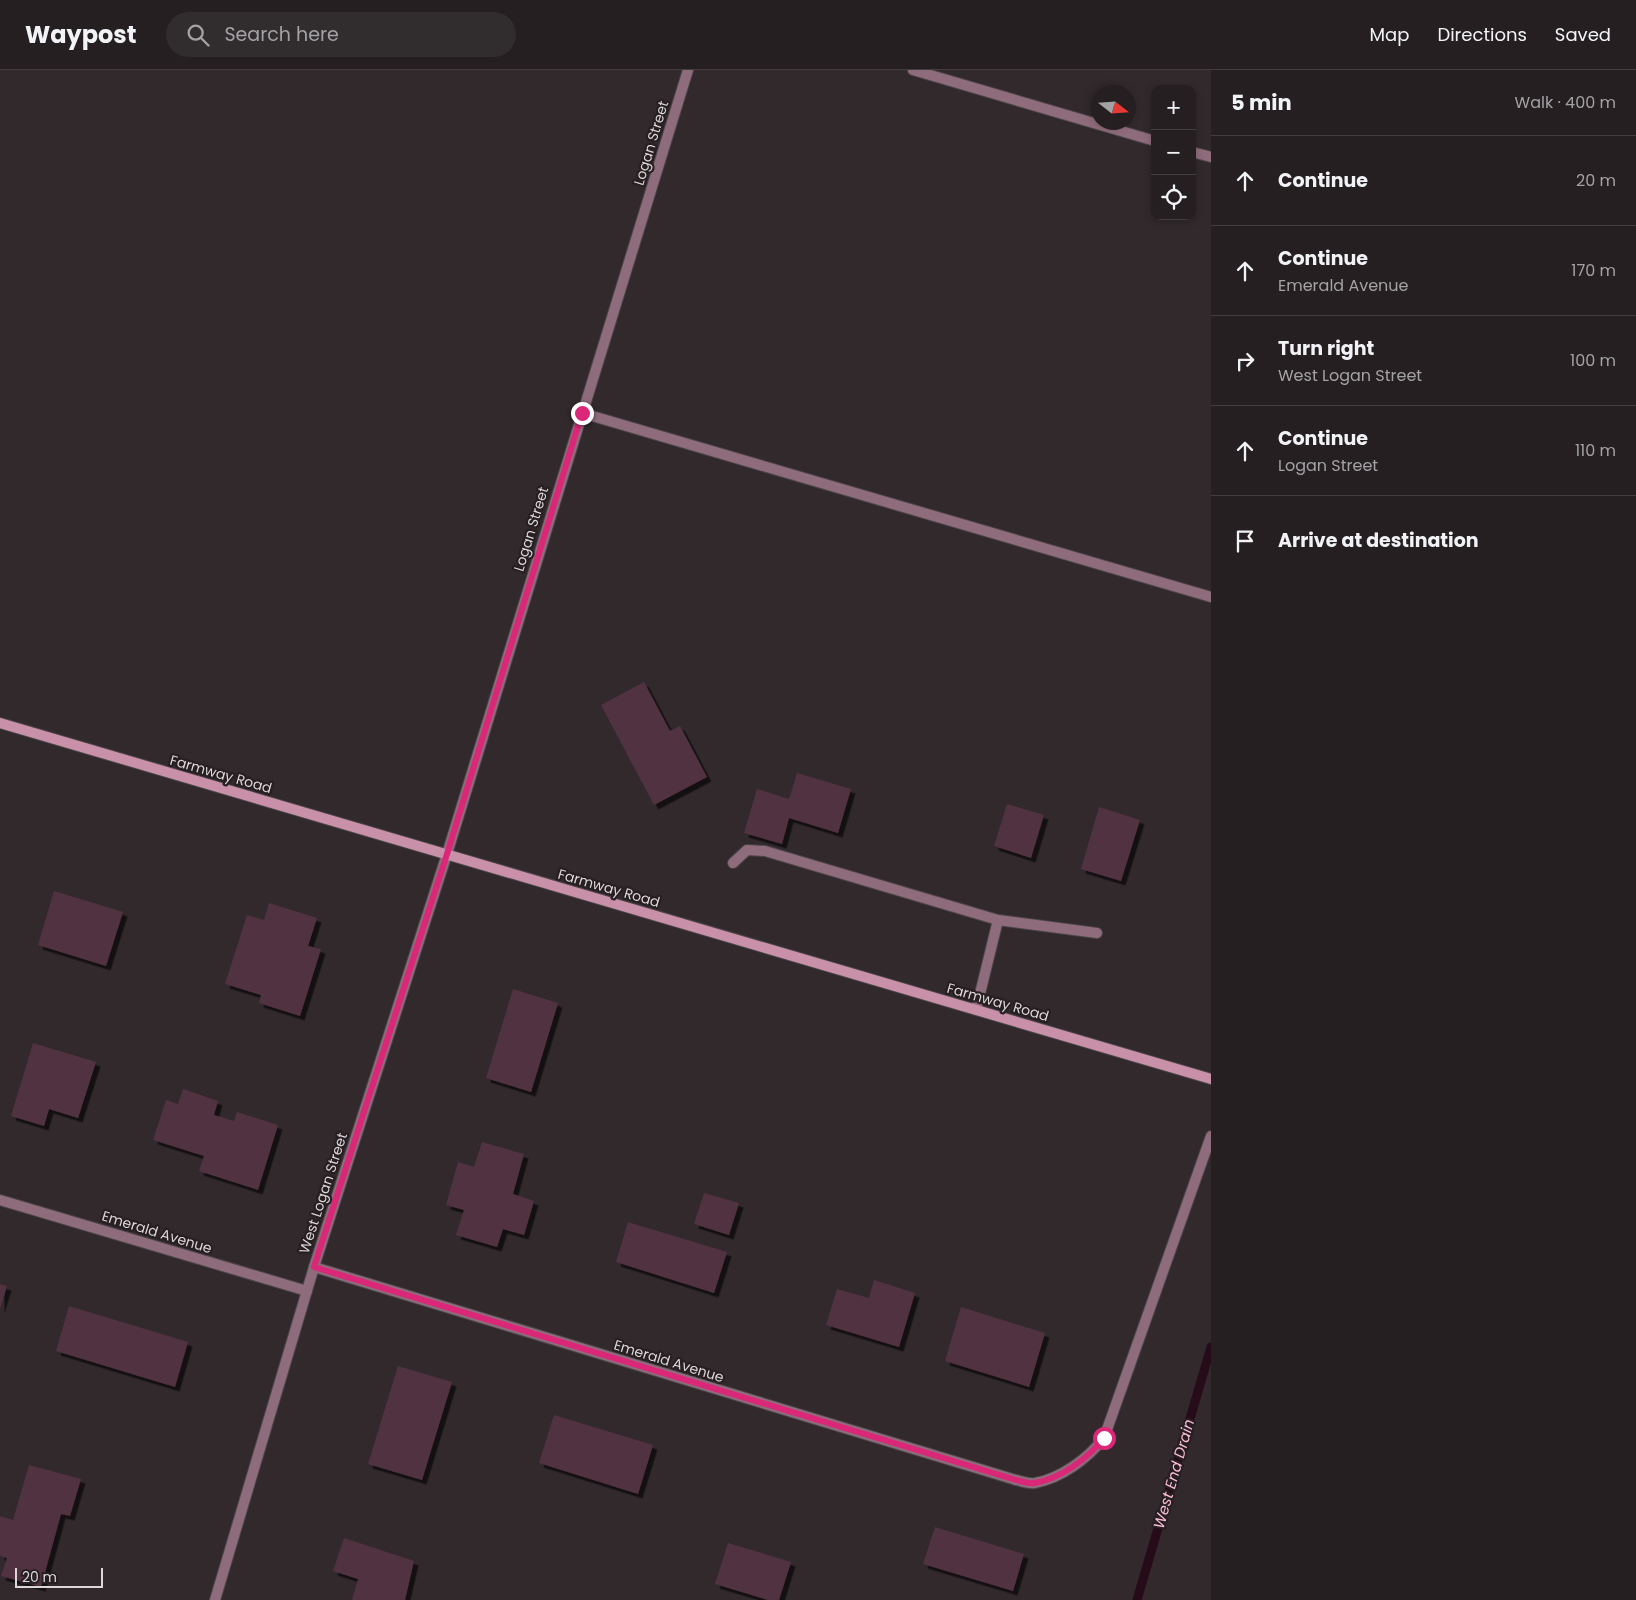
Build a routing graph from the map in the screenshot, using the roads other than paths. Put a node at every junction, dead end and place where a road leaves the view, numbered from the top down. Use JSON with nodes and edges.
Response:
{"nodes":[{"id":1,"x":688,"y":70,"type":"edge"},
{"id":2,"x":913,"y":70,"type":"edge"},
{"id":3,"x":1151,"y":140,"type":"edge"},
{"id":4,"x":1196,"y":153,"type":"edge"},
{"id":5,"x":1211,"y":157,"type":"edge"},
{"id":6,"x":582,"y":413,"type":"junction"},
{"id":7,"x":1211,"y":597,"type":"edge"},
{"id":8,"x":0,"y":722,"type":"edge"},
{"id":9,"x":447,"y":854,"type":"junction"},
{"id":10,"x":733,"y":863,"type":"dead end"},
{"id":11,"x":998,"y":920,"type":"junction"},
{"id":12,"x":1097,"y":933,"type":"dead end"},
{"id":13,"x":976,"y":1010,"type":"junction"},
{"id":14,"x":1211,"y":1080,"type":"edge"},
{"id":15,"x":1211,"y":1136,"type":"edge"},
{"id":16,"x":0,"y":1200,"type":"edge"},
{"id":17,"x":314,"y":1267,"type":"junction"},
{"id":18,"x":307,"y":1291,"type":"junction"},
{"id":19,"x":215,"y":1600,"type":"edge"}],
"edges":[{"from":1,"to":6,"type":"street","name":"Logan Street"},
{"from":2,"to":3,"type":"street"},
{"from":4,"to":5,"type":"street"},
{"from":6,"to":7,"type":"street"},
{"from":6,"to":9,"type":"street","name":"Logan Street"},
{"from":8,"to":9,"type":"main road","name":"Farmway Road"},
{"from":9,"to":13,"type":"main road","name":"Farmway Road"},
{"from":9,"to":17,"type":"street","name":"West Logan Street"},
{"from":10,"to":11,"type":"street"},
{"from":11,"to":12,"type":"street"},
{"from":11,"to":13,"type":"street"},
{"from":13,"to":14,"type":"main road","name":"Farmway Road"},
{"from":15,"to":17,"type":"street","name":"Emerald Avenue"},
{"from":16,"to":18,"type":"street","name":"Emerald Avenue"},
{"from":17,"to":18,"type":"street","name":"West Logan Street"},
{"from":18,"to":19,"type":"street","name":"West Logan Street"}]}
